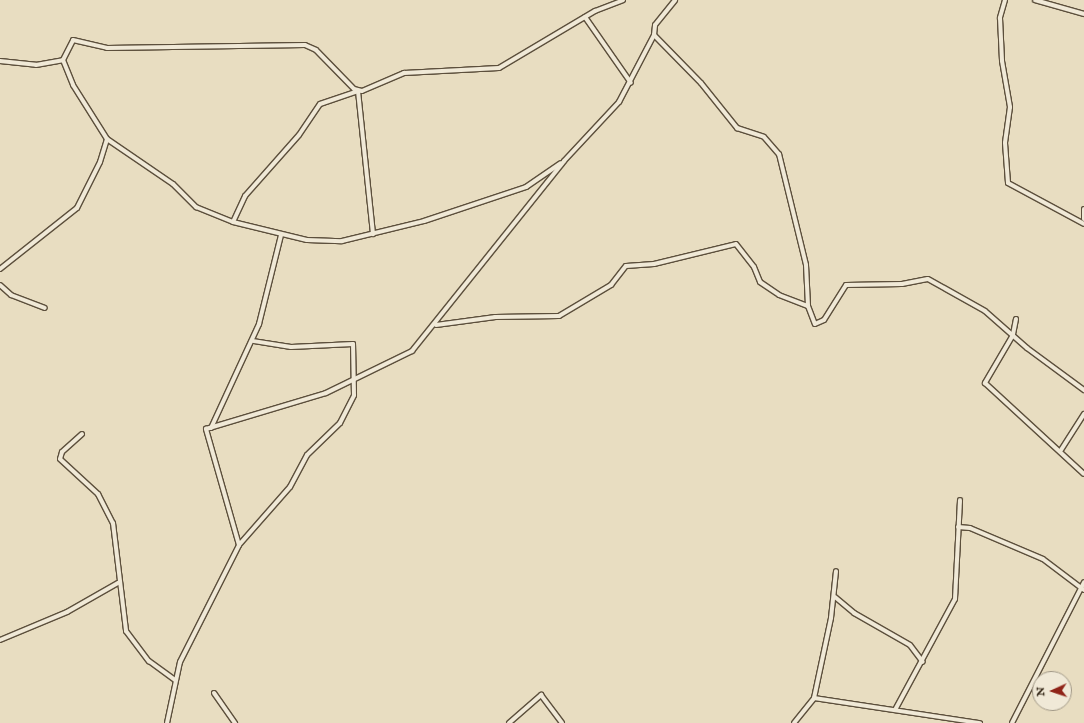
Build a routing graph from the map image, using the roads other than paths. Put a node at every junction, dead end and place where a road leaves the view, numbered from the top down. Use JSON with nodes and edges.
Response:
{"nodes":[{"id":1,"x":623,"y":0,"type":"edge"},
{"id":2,"x":675,"y":0,"type":"edge"},
{"id":3,"x":1004,"y":0,"type":"edge"},
{"id":4,"x":1035,"y":0,"type":"edge"},
{"id":5,"x":1084,"y":14,"type":"edge"},
{"id":6,"x":585,"y":17,"type":"junction"},
{"id":7,"x":654,"y":35,"type":"junction"},
{"id":8,"x":63,"y":60,"type":"junction"},
{"id":9,"x":0,"y":61,"type":"edge"},
{"id":10,"x":630,"y":83,"type":"junction"},
{"id":11,"x":358,"y":91,"type":"junction"},
{"id":12,"x":107,"y":139,"type":"junction"},
{"id":13,"x":564,"y":161,"type":"junction"},
{"id":14,"x":1084,"y":209,"type":"edge"},
{"id":15,"x":1084,"y":219,"type":"edge"},
{"id":16,"x":233,"y":222,"type":"junction"},
{"id":17,"x":1084,"y":224,"type":"edge"},
{"id":18,"x":373,"y":234,"type":"junction"},
{"id":19,"x":281,"y":235,"type":"junction"},
{"id":20,"x":0,"y":269,"type":"edge"},
{"id":21,"x":0,"y":285,"type":"edge"},
{"id":22,"x":808,"y":306,"type":"junction"},
{"id":23,"x":45,"y":308,"type":"dead end"},
{"id":24,"x":1016,"y":319,"type":"dead end"},
{"id":25,"x":436,"y":325,"type":"junction"},
{"id":26,"x":1013,"y":335,"type":"junction"},
{"id":27,"x":252,"y":341,"type":"junction"},
{"id":28,"x":355,"y":381,"type":"junction"},
{"id":29,"x":1084,"y":390,"type":"edge"},
{"id":30,"x":1084,"y":414,"type":"edge"},
{"id":31,"x":211,"y":428,"type":"junction"},
{"id":32,"x":82,"y":434,"type":"dead end"},
{"id":33,"x":1061,"y":450,"type":"junction"},
{"id":34,"x":1084,"y":474,"type":"edge"},
{"id":35,"x":960,"y":500,"type":"dead end"},
{"id":36,"x":958,"y":527,"type":"junction"},
{"id":37,"x":239,"y":545,"type":"junction"},
{"id":38,"x":836,"y":570,"type":"dead end"},
{"id":39,"x":1084,"y":582,"type":"edge"},
{"id":40,"x":118,"y":583,"type":"junction"},
{"id":41,"x":1083,"y":589,"type":"edge"},
{"id":42,"x":835,"y":597,"type":"junction"},
{"id":43,"x":0,"y":640,"type":"edge"},
{"id":44,"x":923,"y":662,"type":"junction"},
{"id":45,"x":175,"y":680,"type":"junction"},
{"id":46,"x":214,"y":693,"type":"dead end"},
{"id":47,"x":814,"y":698,"type":"junction"},
{"id":48,"x":895,"y":710,"type":"junction"},
{"id":49,"x":978,"y":722,"type":"edge"},
{"id":50,"x":167,"y":723,"type":"edge"},
{"id":51,"x":235,"y":723,"type":"edge"},
{"id":52,"x":509,"y":723,"type":"edge"},
{"id":53,"x":562,"y":723,"type":"edge"},
{"id":54,"x":794,"y":723,"type":"edge"},
{"id":55,"x":1012,"y":723,"type":"edge"}],
"edges":[{"from":1,"to":6,"type":"street"},
{"from":2,"to":7,"type":"street"},
{"from":3,"to":17,"type":"street"},
{"from":4,"to":5,"type":"street"},
{"from":6,"to":10,"type":"street"},
{"from":6,"to":11,"type":"street"},
{"from":7,"to":10,"type":"street"},
{"from":7,"to":22,"type":"street"},
{"from":8,"to":9,"type":"street"},
{"from":8,"to":11,"type":"street"},
{"from":8,"to":12,"type":"street"},
{"from":10,"to":13,"type":"street"},
{"from":11,"to":16,"type":"street"},
{"from":11,"to":18,"type":"street"},
{"from":12,"to":16,"type":"street"},
{"from":12,"to":20,"type":"street"},
{"from":13,"to":18,"type":"street"},
{"from":13,"to":25,"type":"street"},
{"from":14,"to":15,"type":"street"},
{"from":16,"to":19,"type":"street"},
{"from":18,"to":19,"type":"street"},
{"from":19,"to":27,"type":"street"},
{"from":21,"to":23,"type":"street"},
{"from":22,"to":25,"type":"street"},
{"from":22,"to":26,"type":"street"},
{"from":24,"to":26,"type":"street"},
{"from":25,"to":28,"type":"street"},
{"from":26,"to":29,"type":"street"},
{"from":26,"to":33,"type":"street"},
{"from":27,"to":28,"type":"street"},
{"from":27,"to":31,"type":"street"},
{"from":28,"to":31,"type":"street"},
{"from":28,"to":37,"type":"street"},
{"from":30,"to":33,"type":"street"},
{"from":31,"to":37,"type":"street"},
{"from":32,"to":40,"type":"street"},
{"from":33,"to":34,"type":"street"},
{"from":35,"to":36,"type":"street"},
{"from":36,"to":41,"type":"street"},
{"from":36,"to":44,"type":"street"},
{"from":37,"to":45,"type":"street"},
{"from":38,"to":42,"type":"street"},
{"from":39,"to":41,"type":"street"},
{"from":40,"to":43,"type":"street"},
{"from":40,"to":45,"type":"street"},
{"from":41,"to":55,"type":"street"},
{"from":42,"to":44,"type":"street"},
{"from":42,"to":47,"type":"street"},
{"from":44,"to":48,"type":"street"},
{"from":45,"to":50,"type":"street"},
{"from":46,"to":51,"type":"street"},
{"from":47,"to":48,"type":"street"},
{"from":47,"to":54,"type":"street"},
{"from":48,"to":49,"type":"street"},
{"from":52,"to":53,"type":"street"}]}
